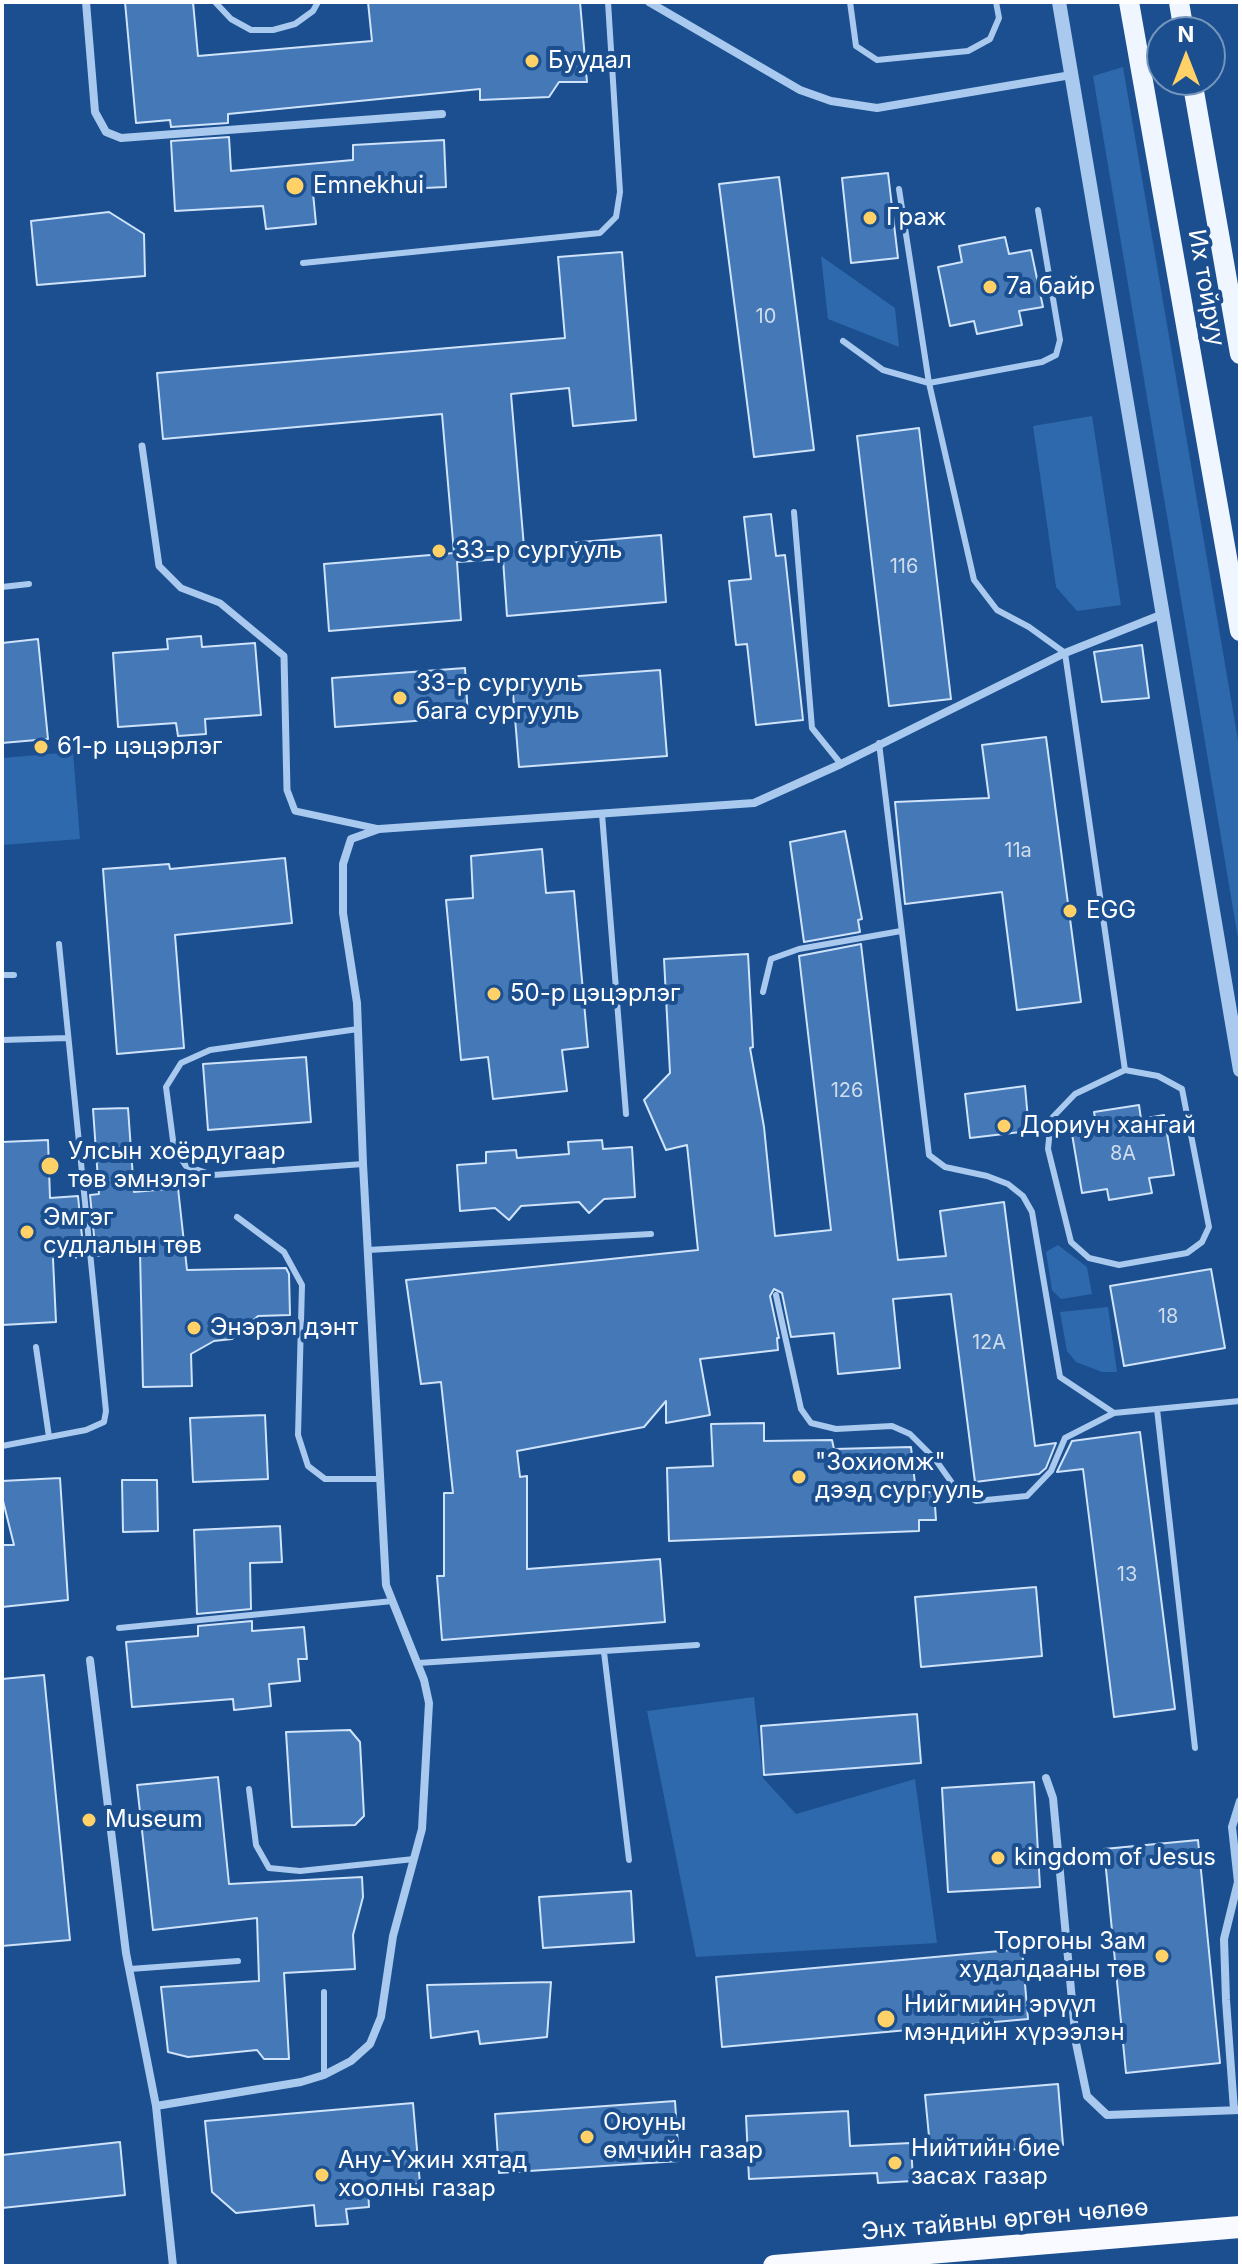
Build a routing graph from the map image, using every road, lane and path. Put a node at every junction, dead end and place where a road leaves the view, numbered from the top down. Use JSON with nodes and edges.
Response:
{"nodes":[{"id":1,"x":86,"y":2,"type":"edge"},
{"id":2,"x":215,"y":2,"type":"edge"},
{"id":3,"x":318,"y":2,"type":"edge"},
{"id":4,"x":608,"y":2,"type":"edge"},
{"id":5,"x":649,"y":2,"type":"edge"},
{"id":6,"x":850,"y":2,"type":"edge"},
{"id":7,"x":996,"y":2,"type":"edge"},
{"id":8,"x":1059,"y":2,"type":"edge"},
{"id":9,"x":1129,"y":2,"type":"edge"},
{"id":10,"x":1071,"y":75,"type":"junction"},
{"id":11,"x":1195,"y":96,"type":"edge"},
{"id":12,"x":442,"y":114,"type":"dead end"},
{"id":13,"x":899,"y":189,"type":"dead end"},
{"id":14,"x":1038,"y":210,"type":"dead end"},
{"id":15,"x":303,"y":263,"type":"dead end"},
{"id":16,"x":843,"y":341,"type":"dead end"},
{"id":17,"x":1240,"y":354,"type":"edge"},
{"id":18,"x":929,"y":383,"type":"junction"},
{"id":19,"x":142,"y":446,"type":"dead end"},
{"id":20,"x":794,"y":512,"type":"dead end"},
{"id":21,"x":29,"y":584,"type":"dead end"},
{"id":22,"x":2,"y":587,"type":"edge"},
{"id":23,"x":1163,"y":614,"type":"junction"},
{"id":24,"x":1240,"y":631,"type":"edge"},
{"id":25,"x":1065,"y":653,"type":"junction"},
{"id":26,"x":879,"y":743,"type":"junction"},
{"id":27,"x":841,"y":764,"type":"junction"},
{"id":28,"x":602,"y":814,"type":"junction"},
{"id":29,"x":379,"y":829,"type":"junction"},
{"id":30,"x":901,"y":931,"type":"junction"},
{"id":31,"x":59,"y":944,"type":"dead end"},
{"id":32,"x":2,"y":975,"type":"edge"},
{"id":33,"x":14,"y":975,"type":"dead end"},
{"id":34,"x":763,"y":992,"type":"dead end"},
{"id":35,"x":358,"y":1029,"type":"junction"},
{"id":36,"x":68,"y":1038,"type":"junction"},
{"id":37,"x":2,"y":1040,"type":"edge"},
{"id":38,"x":1125,"y":1070,"type":"junction"},
{"id":39,"x":1240,"y":1070,"type":"edge"},
{"id":40,"x":626,"y":1114,"type":"dead end"},
{"id":41,"x":363,"y":1164,"type":"junction"},
{"id":42,"x":237,"y":1217,"type":"dead end"},
{"id":43,"x":651,"y":1234,"type":"dead end"},
{"id":44,"x":368,"y":1250,"type":"junction"},
{"id":45,"x":776,"y":1295,"type":"dead end"},
{"id":46,"x":36,"y":1347,"type":"dead end"},
{"id":47,"x":1240,"y":1401,"type":"edge"},
{"id":48,"x":1157,"y":1409,"type":"junction"},
{"id":49,"x":1114,"y":1413,"type":"junction"},
{"id":50,"x":49,"y":1437,"type":"junction"},
{"id":51,"x":2,"y":1446,"type":"edge"},
{"id":52,"x":380,"y":1479,"type":"junction"},
{"id":53,"x":393,"y":1601,"type":"junction"},
{"id":54,"x":119,"y":1628,"type":"dead end"},
{"id":55,"x":697,"y":1645,"type":"dead end"},
{"id":56,"x":604,"y":1652,"type":"junction"},
{"id":57,"x":90,"y":1660,"type":"dead end"},
{"id":58,"x":418,"y":1663,"type":"junction"},
{"id":59,"x":1195,"y":1748,"type":"dead end"},
{"id":60,"x":1046,"y":1778,"type":"dead end"},
{"id":61,"x":249,"y":1789,"type":"dead end"},
{"id":62,"x":1240,"y":1801,"type":"edge"},
{"id":63,"x":414,"y":1859,"type":"junction"},
{"id":64,"x":629,"y":1860,"type":"dead end"},
{"id":65,"x":238,"y":1961,"type":"dead end"},
{"id":66,"x":130,"y":1969,"type":"junction"},
{"id":67,"x":324,"y":1992,"type":"dead end"},
{"id":68,"x":324,"y":2075,"type":"junction"},
{"id":69,"x":156,"y":2106,"type":"junction"},
{"id":70,"x":1237,"y":2110,"type":"edge"},
{"id":71,"x":1240,"y":2227,"type":"edge"},
{"id":72,"x":173,"y":2266,"type":"edge"},
{"id":73,"x":774,"y":2266,"type":"edge"}],
"edges":[{"from":1,"to":12,"type":"street"},
{"from":2,"to":3,"type":"lane"},
{"from":4,"to":15,"type":"lane"},
{"from":5,"to":10,"type":"street"},
{"from":6,"to":7,"type":"lane"},
{"from":8,"to":10,"type":"street"},
{"from":9,"to":24,"type":"main road","name":"Их тойруу"},
{"from":10,"to":23,"type":"street"},
{"from":11,"to":17,"type":"main road","name":"Их тойруу"},
{"from":13,"to":18,"type":"lane"},
{"from":14,"to":18,"type":"lane"},
{"from":16,"to":18,"type":"lane"},
{"from":18,"to":25,"type":"lane"},
{"from":19,"to":29,"type":"street"},
{"from":20,"to":27,"type":"lane"},
{"from":21,"to":22,"type":"lane"},
{"from":23,"to":25,"type":"street"},
{"from":23,"to":39,"type":"street"},
{"from":25,"to":26,"type":"street"},
{"from":25,"to":38,"type":"lane"},
{"from":26,"to":27,"type":"street"},
{"from":26,"to":30,"type":"lane"},
{"from":27,"to":28,"type":"street"},
{"from":28,"to":29,"type":"street"},
{"from":28,"to":40,"type":"lane"},
{"from":29,"to":35,"type":"street"},
{"from":30,"to":34,"type":"lane"},
{"from":30,"to":49,"type":"lane"},
{"from":31,"to":36,"type":"lane"},
{"from":32,"to":33,"type":"lane"},
{"from":35,"to":41,"type":"street"},
{"from":35,"to":41,"type":"lane"},
{"from":36,"to":37,"type":"lane"},
{"from":36,"to":50,"type":"lane"},
{"from":38,"to":38,"type":"lane"},
{"from":41,"to":44,"type":"street"},
{"from":42,"to":52,"type":"lane"},
{"from":43,"to":44,"type":"lane"},
{"from":44,"to":52,"type":"street"},
{"from":45,"to":49,"type":"lane"},
{"from":46,"to":50,"type":"lane"},
{"from":47,"to":48,"type":"lane"},
{"from":48,"to":49,"type":"lane"},
{"from":48,"to":59,"type":"lane"},
{"from":50,"to":51,"type":"lane"},
{"from":52,"to":53,"type":"street"},
{"from":53,"to":54,"type":"lane"},
{"from":53,"to":58,"type":"street"},
{"from":55,"to":56,"type":"lane"},
{"from":56,"to":58,"type":"lane"},
{"from":56,"to":64,"type":"lane"},
{"from":57,"to":66,"type":"street"},
{"from":58,"to":63,"type":"street"},
{"from":60,"to":70,"type":"street"},
{"from":61,"to":63,"type":"lane"},
{"from":62,"to":70,"type":"street"},
{"from":63,"to":68,"type":"street"},
{"from":65,"to":66,"type":"lane"},
{"from":66,"to":69,"type":"street"},
{"from":67,"to":68,"type":"lane"},
{"from":68,"to":69,"type":"street"},
{"from":69,"to":72,"type":"street"},
{"from":71,"to":73,"type":"highway","name":"Энх тайвны өргөн чөлөө"}]}
